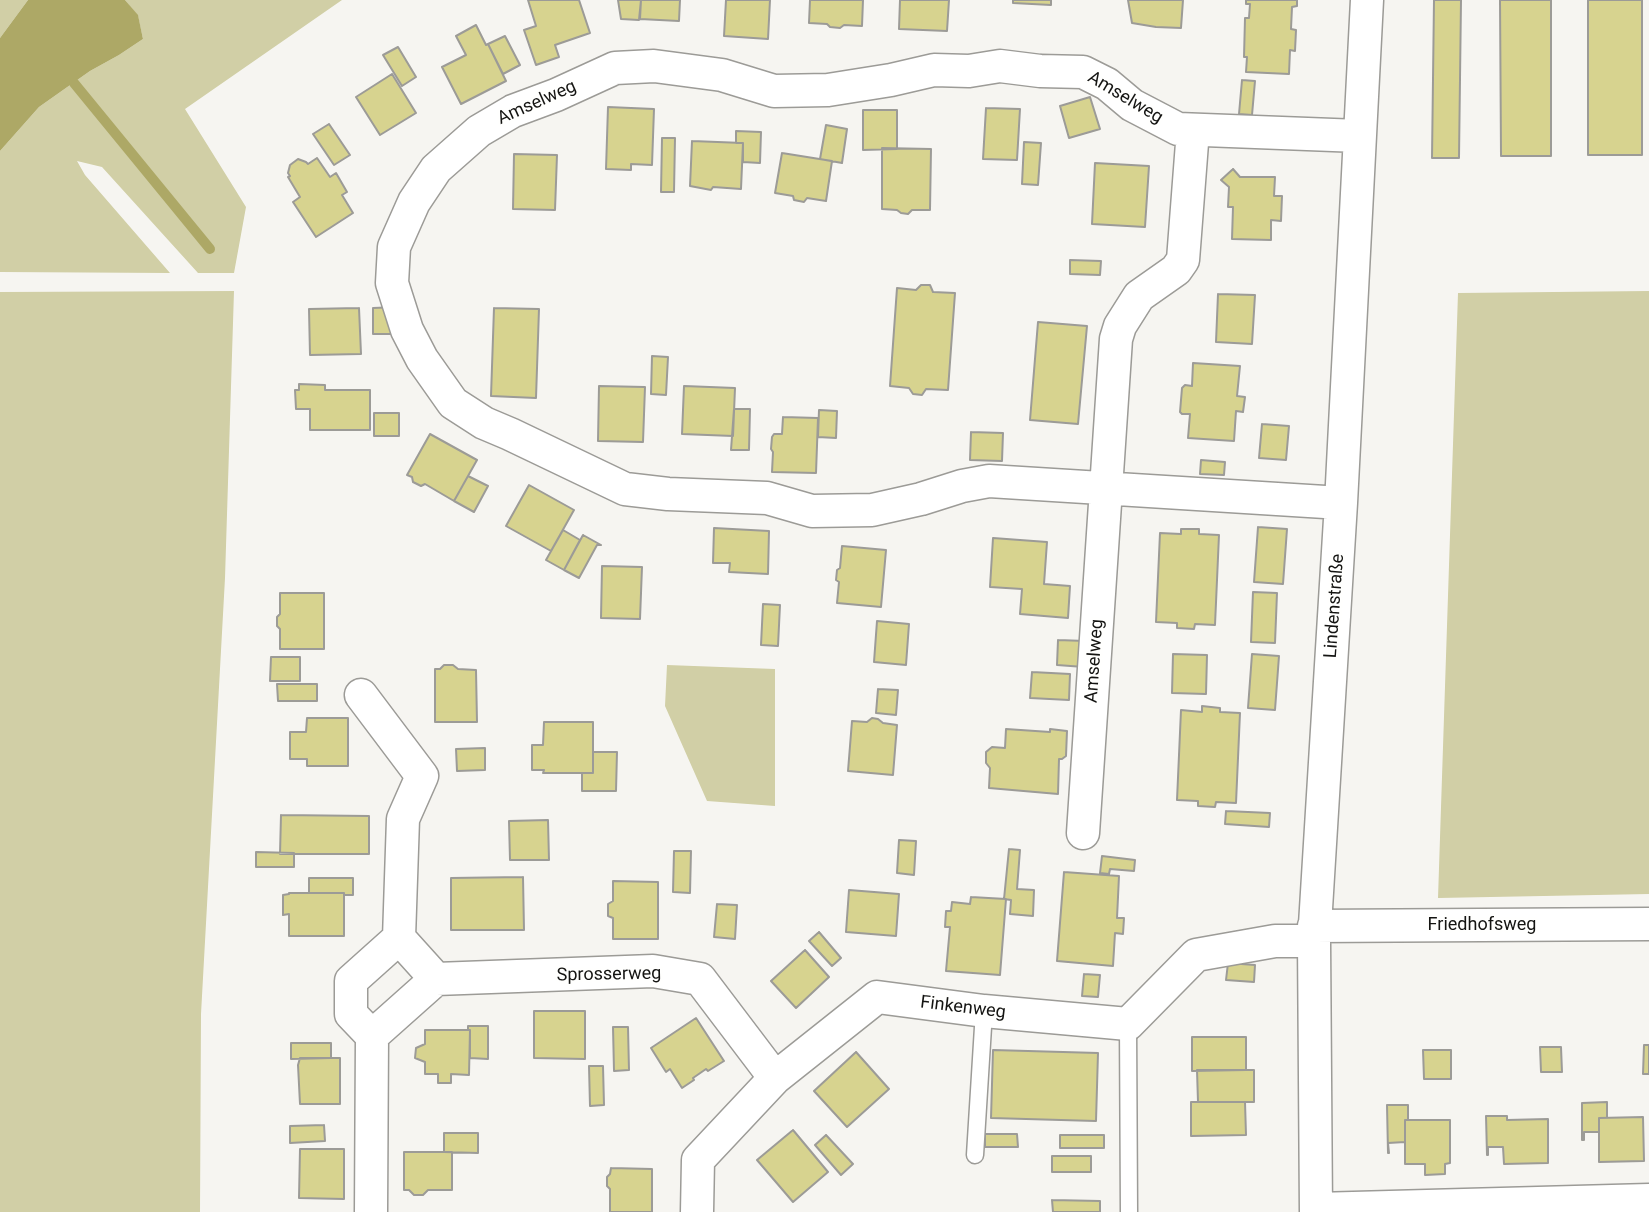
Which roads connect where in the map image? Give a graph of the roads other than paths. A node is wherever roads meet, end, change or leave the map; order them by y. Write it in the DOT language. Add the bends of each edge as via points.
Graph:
graph roads {
  1 [pos="1367,0"];
  2 [pos="1194,130"];
  3 [pos="1359,136"];
  4 [pos="1107,489"];
  5 [pos="1341,503"];
  6 [pos="361,695"];
  7 [pos="1083,833"];
  8 [pos="1649,924"];
  9 [pos="1314,934"];
  10 [pos="399,938"];
  11 [pos="436,979"];
  12 [pos="984,1011"];
  13 [pos="1128,1024"];
  14 [pos="372,1036"];
  15 [pos="775,1078"];
  16 [pos="975,1155"];
  17 [pos="1649,1200"];
  18 [pos="1316,1210"];
  19 [pos="371,1212"];
  20 [pos="697,1212"];
  21 [pos="1129,1212"];
  1 -- 3 [label="street, Lindenstraße"];
  2 -- 3 [label="street, Amselweg"];
  2 -- 4 [label="street, Amselweg" via="1183,260 1139,296 1116,340"];
  2 -- 4 [label="street, Amselweg" via="1178,129 1132,105 1083,72 1000,66 969,71 934,69 828,90 774,91 722,75 654,65 615,68 513,111 479,131 436,169 414,202 394,247 393,283 407,330 453,403 484,423 625,489 767,498 812,511 872,510 989,481"];
  3 -- 5 [label="street, Lindenstraße"];
  4 -- 5 [label="street, Amselweg"];
  4 -- 7 [label="street, Amselweg"];
  5 -- 9 [label="street, Lindenstraße"];
  6 -- 10 [label="street" via="422,776 403,818"];
  8 -- 9 [label="street, Friedhofsweg"];
  9 -- 13 [label="street" via="1196,955"];
  9 -- 18 [label="street, Lindenstraße"];
  10 -- 11 [label="street"];
  10 -- 14 [label="street" via="351,981 351,1014"];
  11 -- 14 [label="street"];
  11 -- 15 [label="street, Sprosserweg" via="653,971 700,979"];
  12 -- 13 [label="street, Finkenweg"];
  12 -- 15 [label="street, Finkenweg" via="877,997"];
  12 -- 16 [label="lane"];
  13 -- 21 [label="lane"];
  14 -- 19 [label="street"];
  15 -- 20 [label="street, Finkenweg" via="698,1160"];
  17 -- 18 [label="street"];
}
